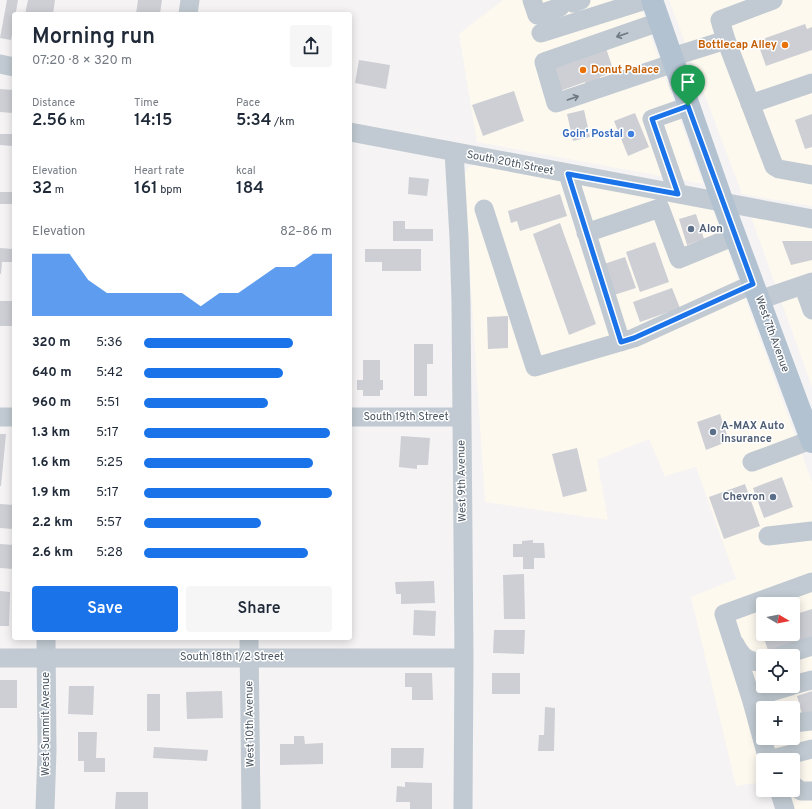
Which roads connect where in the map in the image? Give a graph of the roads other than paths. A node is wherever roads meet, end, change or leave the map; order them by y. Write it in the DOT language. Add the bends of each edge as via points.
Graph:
graph roads {
  1 [pos="190,0"];
  2 [pos="532,0"];
  3 [pos="646,0"];
  4 [pos="652,0"];
  5 [pos="773,0"];
  6 [pos="571,3"];
  7 [pos="619,3"];
  8 [pos="188,12"];
  9 [pos="659,22"];
  10 [pos="541,33"];
  11 [pos="726,40"];
  12 [pos="673,60"];
  13 [pos="0,64"];
  14 [pos="12,67"];
  15 [pos="812,83"];
  16 [pos="750,104"];
  17 [pos="688,106"];
  18 [pos="352,132"];
  19 [pos="454,152"];
  20 [pos="568,174"];
  21 [pos="812,175"];
  22 [pos="667,198"];
  23 [pos="723,203"];
  24 [pos="484,209"];
  25 [pos="812,218"];
  26 [pos="586,233"];
  27 [pos="735,236"];
  28 [pos="808,284"];
  29 [pos="756,292"];
  30 [pos="812,310"];
  31 [pos="621,342"];
  32 [pos="0,417"];
  33 [pos="12,417"];
  34 [pos="352,417"];
  35 [pos="461,417"];
  36 [pos="812,441"];
  37 [pos="752,462"];
  38 [pos="812,531"];
  39 [pos="768,536"];
  40 [pos="812,582"];
  41 [pos="732,638"];
  42 [pos="46,640"];
  43 [pos="249,640"];
  44 [pos="812,646"];
  45 [pos="800,650"];
  46 [pos="249,657"];
  47 [pos="0,658"];
  48 [pos="46,658"];
  49 [pos="464,658"];
  50 [pos="756,661"];
  51 [pos="812,680"];
  52 [pos="800,684"];
  53 [pos="777,693"];
  54 [pos="762,700"];
  55 [pos="812,721"];
  56 [pos="800,722"];
  57 [pos="812,749"];
  58 [pos="775,753"];
  59 [pos="798,753"];
  60 [pos="800,790"];
  61 [pos="812,791"];
  62 [pos="781,797"];
  63 [pos="45,809"];
  64 [pos="251,809"];
  65 [pos="463,809"];
  66 [pos="785,809"];
  1 -- 8 [label="street"];
  2 -- 6 [label="street" via="537,15"];
  3 -- 7 [label="street"];
  4 -- 9 [label="main road, West 7th Avenue"];
  5 -- 11 [label="street" via="720,20"];
  7 -- 10 [label="street"];
  9 -- 12 [label="main road, West 7th Avenue"];
  9 -- 12 [label="street, one-way" via="544,62 556,103"];
  11 -- 12 [label="street"];
  11 -- 16 [label="street"];
  12 -- 17 [label="main road, West 7th Avenue"];
  13 -- 14 [label="street"];
  15 -- 16 [label="street"];
  16 -- 21 [label="street" via="774,166"];
  17 -- 22 [label="street" via="652,119"];
  17 -- 23 [label="main road, West 7th Avenue"];
  18 -- 19 [label="street, South 20th Street"];
  19 -- 20 [label="street, South 20th Street"];
  19 -- 35 [label="street, West 9th Avenue" via="460,237"];
  20 -- 22 [label="street, South 20th Street"];
  20 -- 26 [label="street"];
  22 -- 23 [label="street, South 20th Street"];
  22 -- 26 [label="street"];
  22 -- 27 [label="street" via="679,259"];
  23 -- 25 [label="street, South 20th Street"];
  23 -- 27 [label="main road, West 7th Avenue"];
  24 -- 31 [label="street" via="535,367"];
  26 -- 31 [label="street"];
  27 -- 29 [label="main road, West 7th Avenue"];
  28 -- 29 [label="street"];
  28 -- 30 [label="street"];
  29 -- 31 [label="street"];
  29 -- 36 [label="main road, West 7th Avenue"];
  32 -- 33 [label="street"];
  34 -- 35 [label="street, South 19th Street"];
  35 -- 49 [label="street, West 9th Avenue"];
  36 -- 37 [label="street"];
  38 -- 39 [label="street"];
  40 -- 41 [label="street" via="724,614"];
  41 -- 50 [label="street" via="745,658"];
  41 -- 54 [label="street"];
  42 -- 48 [label="street, West Summit Avenue"];
  43 -- 46 [label="street, West 10th Avenue"];
  44 -- 45 [label="street"];
  46 -- 48 [label="street, South 18th 1/2 Street"];
  46 -- 49 [label="street, South 18th 1/2 Street"];
  46 -- 64 [label="street, West 10th Avenue"];
  47 -- 48 [label="street, South 18th 1/2 Street"];
  48 -- 63 [label="street, West Summit Avenue"];
  49 -- 65 [label="street, West 9th Avenue"];
  51 -- 52 [label="street"];
  53 -- 54 [label="street"];
  54 -- 58 [label="street"];
  55 -- 56 [label="street"];
  57 -- 59 [label="street"];
  60 -- 61 [label="street"];
  62 -- 66 [label="street"];
}
